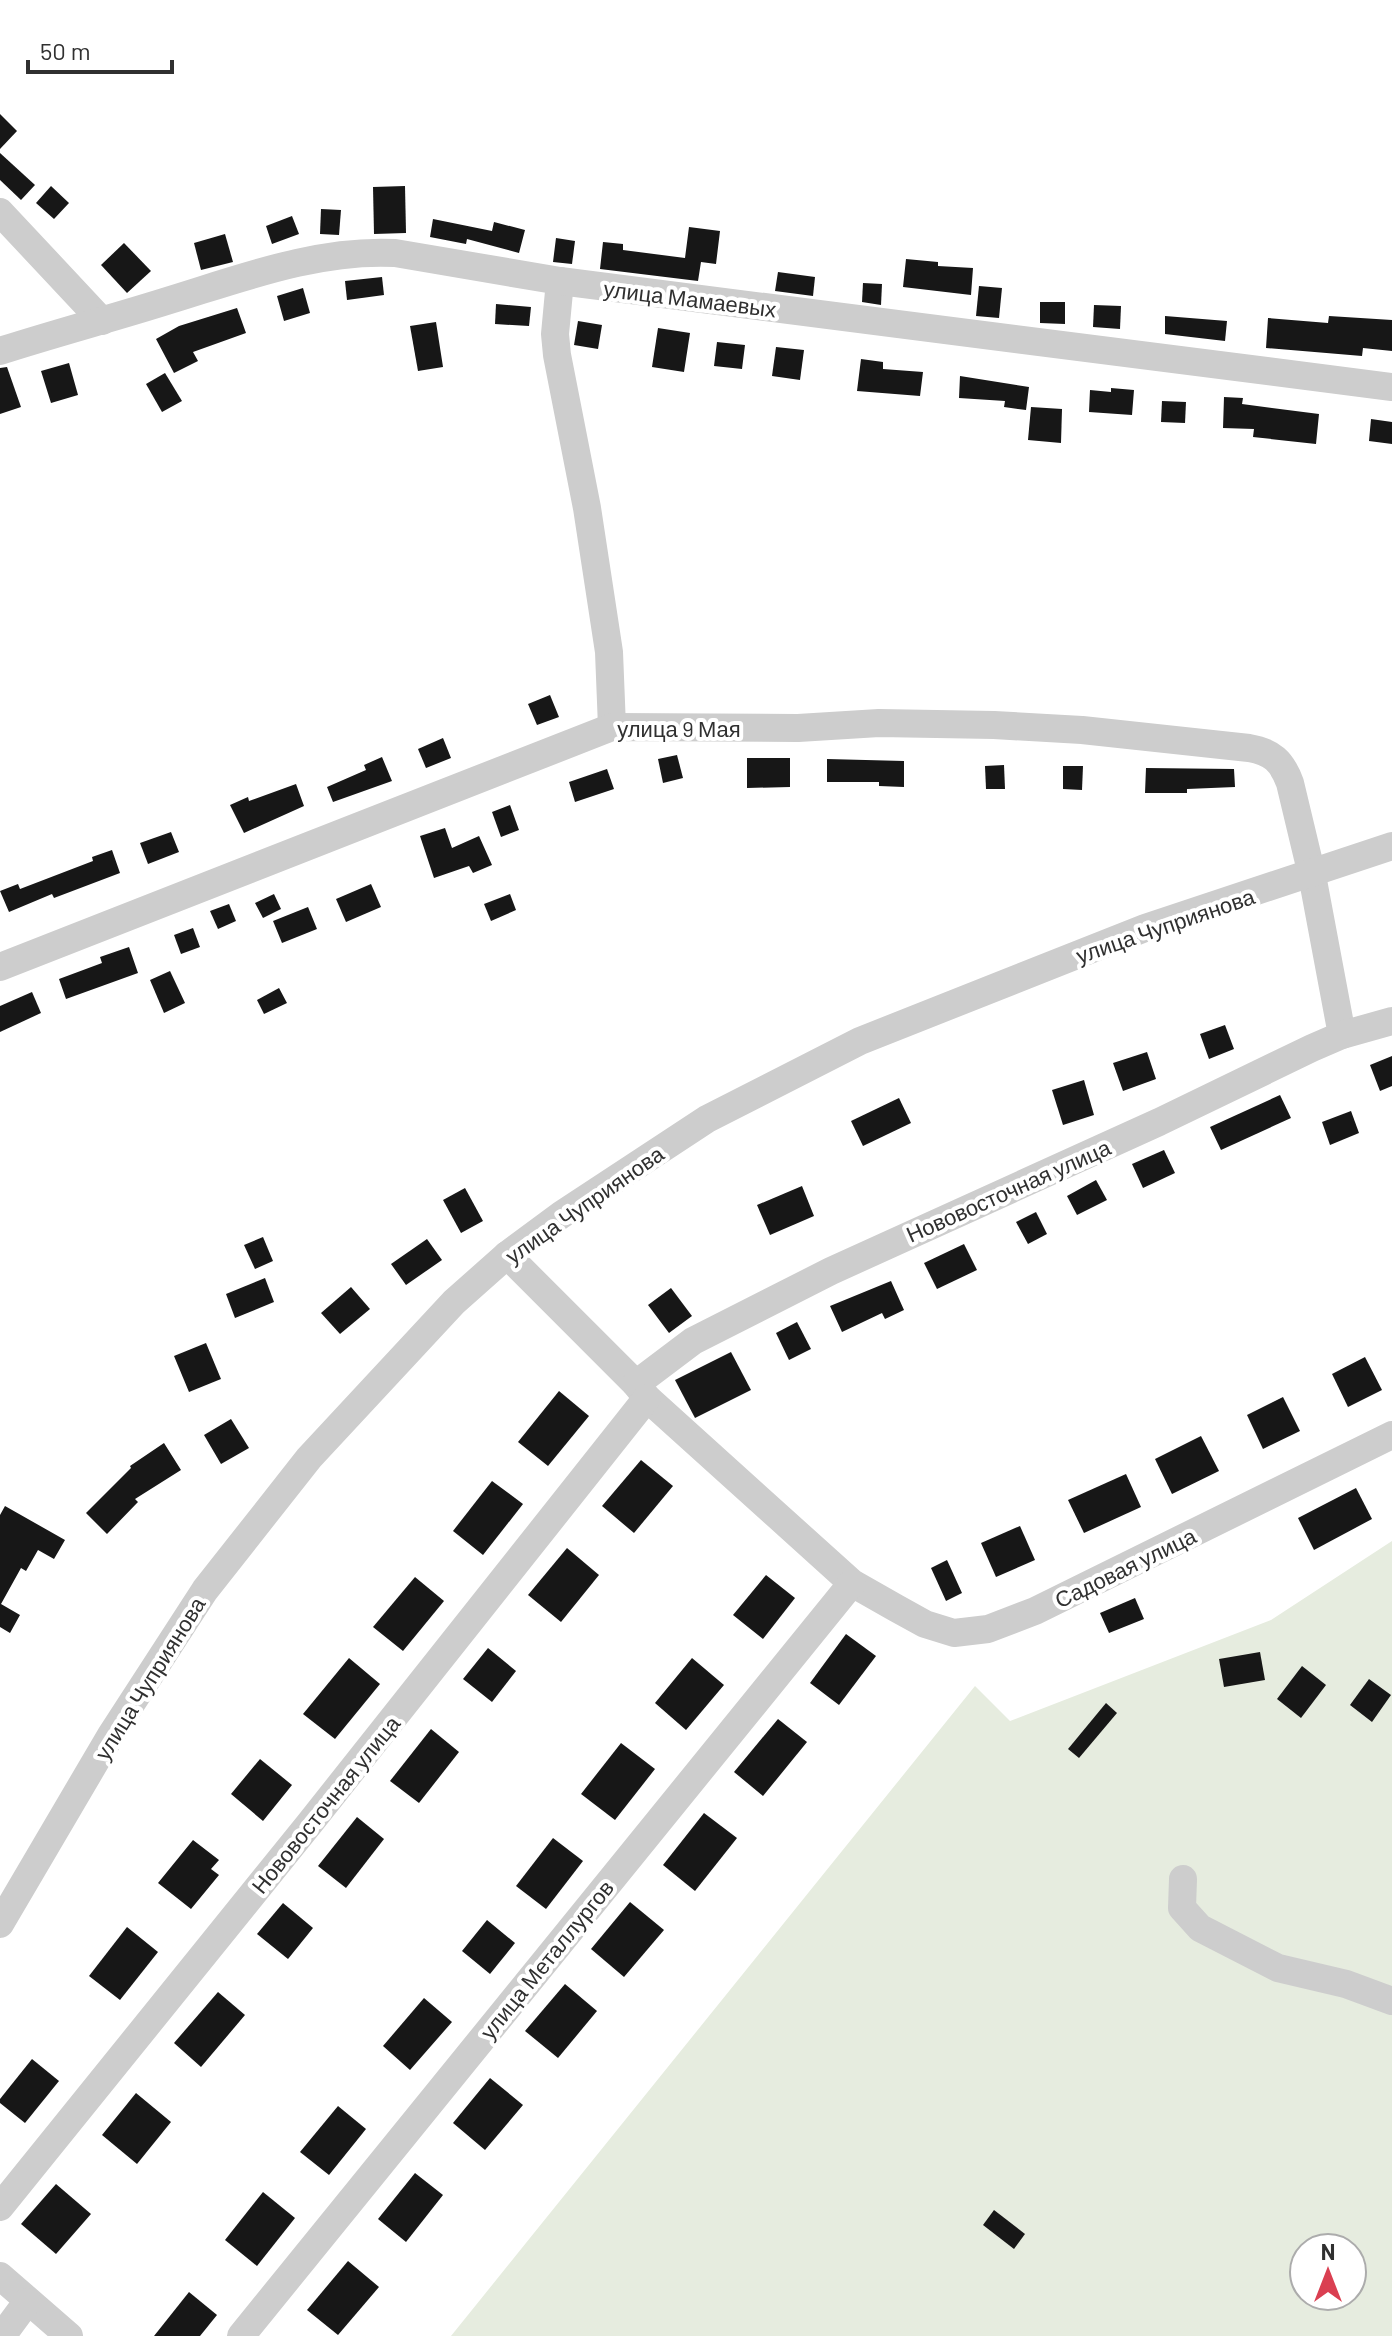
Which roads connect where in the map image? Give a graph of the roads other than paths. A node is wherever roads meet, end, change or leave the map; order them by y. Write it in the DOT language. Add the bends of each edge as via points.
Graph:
graph roads {
  1 [pos="0,212"];
  2 [pos="560,281"];
  3 [pos="102,321"];
  4 [pos="0,351"];
  5 [pos="1392,387"];
  6 [pos="612,727"];
  7 [pos="1392,846"];
  8 [pos="1312,875"];
  9 [pos="0,967"];
  10 [pos="1392,1021"];
  11 [pos="1342,1035"];
  12 [pos="507,1255"];
  13 [pos="642,1391"];
  14 [pos="1392,1435"];
  15 [pos="852,1583"];
  16 [pos="1183,1879"];
  17 [pos="0,1924"];
  18 [pos="1392,2001"];
  19 [pos="0,2207"];
  20 [pos="0,2276"];
  21 [pos="27,2302"];
  22 [pos="2,2336"];
  23 [pos="69,2336"];
  24 [pos="241,2336"];
  1 -- 3 [label="street"];
  2 -- 3 [label="street, улица Мамаевых" via="395,253 352,253 260,273"];
  2 -- 5 [label="street, улица Мамаевых"];
  2 -- 6 [label="street" via="557,355 609,652"];
  3 -- 4 [label="street, улица Мамаевых"];
  6 -- 8 [label="street, улица 9 Мая" via="994,725 1266,751 1285,770"];
  6 -- 9 [label="street, улица 9 Мая"];
  7 -- 8 [label="street, улица Чуприянова"];
  8 -- 11 [label="street, улица 9 Мая"];
  8 -- 12 [label="street, улица Чуприянова" via="1145,928 860,1041 707,1119"];
  10 -- 11 [label="street, Нововосточная улица"];
  11 -- 13 [label="street, Нововосточная улица" via="737,1317 693,1341"];
  12 -- 13 [label="street, Садовая улица"];
  12 -- 17 [label="street, улица Чуприянова" via="454,1302 309,1458 214,1578 111,1735"];
  13 -- 15 [label="street, Садовая улица"];
  13 -- 19 [label="street, Нововосточная улица" via="310,1823"];
  14 -- 15 [label="street, Садовая улица" via="1035,1611 988,1629 954,1633 925,1624"];
  15 -- 24 [label="street, улица Металлургов"];
  16 -- 18 [label="street" via="1182,1908 1200,1928 1278,1968"];
  20 -- 21 [label="street"];
  21 -- 22 [label="street"];
  21 -- 23 [label="street"];
}
